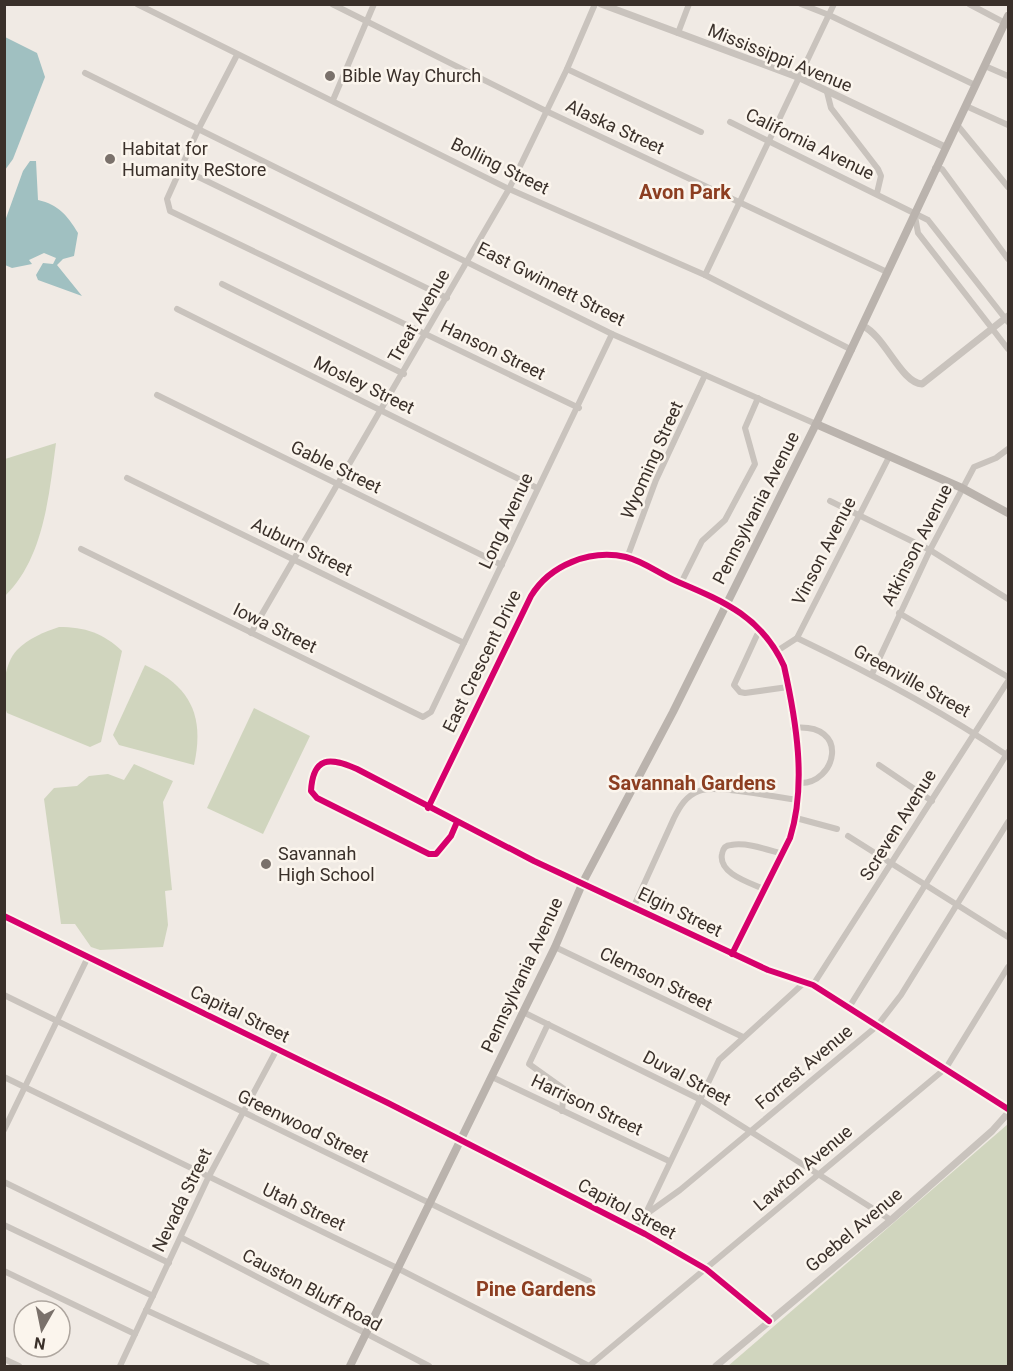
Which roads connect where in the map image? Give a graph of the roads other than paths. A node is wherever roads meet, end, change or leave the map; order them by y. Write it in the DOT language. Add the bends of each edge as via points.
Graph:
graph roads {
  1 [pos="137,4"];
  2 [pos="332,4"];
  3 [pos="374,4"];
  4 [pos="595,4"];
  5 [pos="601,4"];
  6 [pos="689,4"];
  7 [pos="801,4"];
  8 [pos="834,4"];
  9 [pos="969,4"];
  10 [pos="829,15"];
  11 [pos="1007,19"];
  12 [pos="367,21"];
  13 [pos="678,33"];
  14 [pos="237,55"];
  15 [pos="985,66"];
  16 [pos="567,69"];
  17 [pos="85,73"];
  18 [pos="1008,76"];
  19 [pos="800,78"];
  20 [pos="975,85"];
  21 [pos="827,92"];
  22 [pos="333,100"];
  23 [pos="966,106"];
  24 [pos="546,111"];
  25 [pos="730,122"];
  26 [pos="1008,125"];
  27 [pos="958,126"];
  28 [pos="198,130"];
  29 [pos="701,132"];
  30 [pos="770,142"];
  31 [pos="945,147"];
  32 [pos="180,168"];
  33 [pos="935,168"];
  34 [pos="997,172"];
  35 [pos="1008,178"];
  36 [pos="1008,188"];
  37 [pos="509,189"];
  38 [pos="877,193"];
  39 [pos="739,203"];
  40 [pos="915,212"];
  41 [pos="1008,259"];
  42 [pos="468,261"];
  43 [pos="888,272"];
  44 [pos="705,275"];
  45 [pos="222,284"];
  46 [pos="447,298"];
  47 [pos="177,309"];
  48 [pos="1008,319"];
  49 [pos="863,326"];
  50 [pos="993,329"];
  51 [pos="612,334"];
  52 [pos="426,335"];
  53 [pos="852,350"];
  54 [pos="1008,350"];
  55 [pos="404,374"];
  56 [pos="705,375"];
  57 [pos="157,395"];
  58 [pos="758,398"];
  59 [pos="579,408"];
  60 [pos="383,410"];
  61 [pos="816,424"];
  62 [pos="1008,449"];
  63 [pos="889,457"];
  64 [pos="128,478"];
  65 [pos="338,484"];
  66 [pos="537,488"];
  67 [pos="962,488"];
  68 [pos="830,501"];
  69 [pos="1008,513"];
  70 [pos="860,515"];
  71 [pos="81,549"];
  72 [pos="930,550"];
  73 [pos="627,558"];
  74 [pos="294,560"];
  75 [pos="502,565"];
  76 [pos="681,583"];
  77 [pos="1008,599"];
  78 [pos="726,603"];
  79 [pos="899,613"];
  80 [pos="761,631"];
  81 [pos="251,633"];
  82 [pos="797,638"];
  83 [pos="464,643"];
  84 [pos="777,651"];
  85 [pos="872,674"];
  86 [pos="1008,679"];
  87 [pos="788,687"];
  88 [pos="423,717"];
  89 [pos="793,728"];
  90 [pos="974,732"];
  91 [pos="1008,754"];
  92 [pos="879,765"];
  93 [pos="799,783"];
  94 [pos="799,801"];
  95 [pos="932,801"];
  96 [pos="428,808"];
  97 [pos="796,818"];
  98 [pos="458,822"];
  99 [pos="1008,822"];
  100 [pos="837,829"];
  101 [pos="848,836"];
  102 [pos="783,854"];
  103 [pos="893,862"];
  104 [pos="583,882"];
  105 [pos="926,883"];
  106 [pos="766,890"];
  107 [pos="957,902"];
  108 [pos="634,906"];
  109 [pos="4,916"];
  110 [pos="1008,937"];
  111 [pos="555,947"];
  112 [pos="732,954"];
  113 [pos="88,957"];
  114 [pos="1008,967"];
  115 [pos="809,983"];
  116 [pos="4,995"];
  117 [pos="848,1009"];
  118 [pos="523,1012"];
  119 [pos="56,1020"];
  120 [pos="548,1024"];
  121 [pos="877,1026"];
  122 [pos="743,1037"];
  123 [pos="277,1049"];
  124 [pos="946,1068"];
  125 [pos="4,1077"];
  126 [pos="492,1077"];
  127 [pos="24,1086"];
  128 [pos="699,1100"];
  129 [pos="1008,1108"];
  130 [pos="562,1111"];
  131 [pos="243,1113"];
  132 [pos="1008,1113"];
  133 [pos="4,1130"];
  134 [pos="751,1131"];
  135 [pos="461,1140"];
  136 [pos="669,1161"];
  137 [pos="819,1174"];
  138 [pos="208,1178"];
  139 [pos="4,1182"];
  140 [pos="430,1205"];
  141 [pos="645,1215"];
  142 [pos="891,1220"];
  143 [pos="4,1225"];
  144 [pos="634,1229"];
  145 [pos="182,1238"];
  146 [pos="169,1263"];
  147 [pos="397,1268"];
  148 [pos="706,1269"];
  149 [pos="4,1271"];
  150 [pos="589,1281"];
  151 [pos="153,1296"];
  152 [pos="146,1310"];
  153 [pos="769,1321"];
  154 [pos="135,1334"];
  155 [pos="364,1335"];
  156 [pos="4,1359"];
  157 [pos="20,1366"];
  158 [pos="120,1366"];
  159 [pos="267,1366"];
  160 [pos="350,1366"];
  161 [pos="429,1366"];
  162 [pos="589,1366"];
  163 [pos="716,1366"];
  1 -- 14 [label="street, Bolling Street"];
  2 -- 12 [label="street, Alaska Street"];
  3 -- 12 [label="street"];
  4 -- 16 [label="street, Treat Avenue"];
  5 -- 13 [label="street, Mississippi Avenue"];
  6 -- 13 [label="street"];
  7 -- 10 [label="street"];
  8 -- 10 [label="street"];
  9 -- 11 [label="street"];
  10 -- 19 [label="street"];
  10 -- 20 [label="street"];
  11 -- 15 [label="main road, Pennsylvania Avenue"];
  12 -- 22 [label="street"];
  12 -- 24 [label="street, Alaska Street"];
  13 -- 19 [label="street, Mississippi Avenue"];
  14 -- 22 [label="street, Bolling Street"];
  14 -- 28 [label="street"];
  15 -- 18 [label="street"];
  15 -- 20 [label="main road, Pennsylvania Avenue"];
  16 -- 24 [label="street, Treat Avenue"];
  16 -- 29 [label="street"];
  17 -- 28 [label="street, East Gwinnett Street"];
  19 -- 21 [label="street, Mississippi Avenue"];
  19 -- 30 [label="street"];
  20 -- 23 [label="main road, Pennsylvania Avenue"];
  21 -- 31 [label="street, Mississippi Avenue"];
  21 -- 38 [label="street" via="831,108 878,169 881,176"];
  22 -- 37 [label="street, Bolling Street"];
  23 -- 26 [label="street"];
  23 -- 27 [label="main road, Pennsylvania Avenue"];
  24 -- 37 [label="street, Treat Avenue"];
  24 -- 39 [label="street, Alaska Street"];
  25 -- 30 [label="street, California Avenue"];
  27 -- 31 [label="main road, Pennsylvania Avenue"];
  27 -- 34 [label="street"];
  28 -- 32 [label="street"];
  28 -- 42 [label="street, East Gwinnett Street"];
  30 -- 38 [label="street, California Avenue"];
  30 -- 39 [label="street"];
  31 -- 33 [label="main road, Pennsylvania Avenue"];
  32 -- 46 [label="street"];
  32 -- 52 [label="street, Hanson Street" via="167,199 170,211"];
  33 -- 40 [label="main road, Pennsylvania Avenue"];
  33 -- 41 [label="street" via="942,169"];
  34 -- 35 [label="street"];
  34 -- 36 [label="street"];
  37 -- 42 [label="street, Treat Avenue"];
  37 -- 44 [label="street, Bolling Street"];
  38 -- 40 [label="street, California Avenue"];
  39 -- 43 [label="street, Alaska Street"];
  39 -- 44 [label="street"];
  40 -- 43 [label="main road, Pennsylvania Avenue"];
  40 -- 48 [label="street, California Avenue" via="928,220"];
  40 -- 50 [label="street" via="918,233"];
  42 -- 46 [label="street, Treat Avenue"];
  42 -- 51 [label="street, East Gwinnett Street"];
  43 -- 49 [label="main road, Pennsylvania Avenue"];
  44 -- 53 [label="street, Bolling Street"];
  45 -- 55 [label="street"];
  46 -- 52 [label="street, Treat Avenue"];
  47 -- 60 [label="street, Mosley Street"];
  48 -- 50 [label="street"];
  49 -- 50 [label="street" via="874,333 918,384 926,382"];
  49 -- 53 [label="main road, Pennsylvania Avenue"];
  50 -- 54 [label="street"];
  51 -- 56 [label="street, East Gwinnett Street"];
  51 -- 59 [label="street, Long Avenue"];
  52 -- 55 [label="street, Treat Avenue"];
  52 -- 59 [label="street, Hanson Street"];
  53 -- 61 [label="main road, Pennsylvania Avenue"];
  55 -- 60 [label="street, Treat Avenue"];
  56 -- 58 [label="street, East Gwinnett Street"];
  56 -- 73 [label="street, Wyoming Street" via="656,480"];
  57 -- 65 [label="street, Gable Street"];
  58 -- 61 [label="street, East Gwinnett Street"];
  58 -- 76 [label="street" via="745,428 755,464 719,528 702,541"];
  59 -- 66 [label="street, Long Avenue"];
  60 -- 65 [label="street, Treat Avenue"];
  60 -- 66 [label="street, Mosley Street"];
  61 -- 63 [label="main road, East Gwinnett Street"];
  61 -- 78 [label="main road, Pennsylvania Avenue"];
  62 -- 67 [label="street, Atkinson Avenue" via="974,467"];
  63 -- 67 [label="main road, East Gwinnett Street"];
  63 -- 70 [label="street, Vinson Avenue"];
  64 -- 74 [label="street, Auburn Street"];
  65 -- 74 [label="street, Treat Avenue"];
  65 -- 75 [label="street, Gable Street"];
  66 -- 75 [label="street, Long Avenue"];
  67 -- 69 [label="main road, East Gwinnett Street"];
  67 -- 72 [label="street, Atkinson Avenue"];
  68 -- 70 [label="street"];
  70 -- 72 [label="street"];
  70 -- 82 [label="street, Vinson Avenue"];
  71 -- 81 [label="street, Iowa Street"];
  72 -- 77 [label="street"];
  72 -- 79 [label="street, Atkinson Avenue"];
  73 -- 76 [label="street, East Crescent Drive"];
  73 -- 96 [label="street, East Crescent Drive" via="605,555 575,561 539,583"];
  74 -- 81 [label="street, Treat Avenue"];
  74 -- 83 [label="street, Auburn Street"];
  75 -- 83 [label="street, Long Avenue"];
  76 -- 78 [label="street, East Crescent Drive"];
  78 -- 80 [label="street, East Crescent Drive"];
  78 -- 104 [label="main road, Pennsylvania Avenue"];
  79 -- 85 [label="street, Atkinson Avenue"];
  79 -- 86 [label="street"];
  80 -- 84 [label="street, East Crescent Drive"];
  80 -- 87 [label="street" via="734,685 745,693"];
  81 -- 88 [label="street, Iowa Street"];
  82 -- 84 [label="street, Vinson Avenue"];
  82 -- 85 [label="street, Greenville Street"];
  83 -- 88 [label="street, Long Avenue" via="431,712"];
  84 -- 87 [label="street"];
  85 -- 90 [label="street, Greenville Street"];
  86 -- 90 [label="street, Screven Avenue"];
  87 -- 89 [label="street"];
  89 -- 93 [label="street"];
  89 -- 93 [label="street" via="826,733 833,743 820,778 809,784"];
  90 -- 91 [label="street, Greenville Street"];
  90 -- 95 [label="street, Screven Avenue"];
  91 -- 105 [label="street"];
  92 -- 95 [label="street"];
  93 -- 94 [label="street"];
  94 -- 97 [label="street"];
  94 -- 108 [label="street" via="707,789 691,795 681,804"];
  95 -- 103 [label="street, Screven Avenue"];
  96 -- 98 [label="street, Elgin Street"];
  96 -- 98 [label="street, Elgin Street" via="337,760 327,760 318,766 312,779 311,791 317,798 429,854 442,848"];
  97 -- 100 [label="street"];
  97 -- 102 [label="street"];
  98 -- 104 [label="street, Elgin Street"];
  99 -- 107 [label="street, Forrest Avenue"];
  101 -- 103 [label="street"];
  102 -- 106 [label="street"];
  102 -- 106 [label="street" via="733,844 723,849 721,860 727,871"];
  103 -- 105 [label="street"];
  103 -- 115 [label="street, Screven Avenue"];
  104 -- 108 [label="street, Elgin Street"];
  104 -- 111 [label="main road, Pennsylvania Avenue"];
  105 -- 107 [label="street"];
  105 -- 117 [label="street"];
  106 -- 112 [label="street"];
  107 -- 110 [label="street"];
  107 -- 121 [label="street, Forrest Avenue" via="901,995"];
  108 -- 112 [label="street, Elgin Street"];
  109 -- 113 [label="street, Capital Street"];
  111 -- 118 [label="main road, Pennsylvania Avenue"];
  111 -- 122 [label="street, Clemson Street"];
  112 -- 115 [label="street, Elgin Street"];
  113 -- 119 [label="street"];
  113 -- 123 [label="street, Capital Street"];
  114 -- 124 [label="street, Lawton Avenue"];
  115 -- 117 [label="street, Elgin Street"];
  115 -- 122 [label="street, Screven Avenue"];
  116 -- 119 [label="street, Greenwood Street"];
  117 -- 121 [label="street, Elgin Street"];
  118 -- 120 [label="street, Duval Street"];
  118 -- 126 [label="main road, Pennsylvania Avenue"];
  119 -- 127 [label="street"];
  119 -- 131 [label="street, Greenwood Street"];
  120 -- 128 [label="street, Duval Street"];
  120 -- 130 [label="street" via="529,1064 564,1089"];
  121 -- 124 [label="street, Elgin Street"];
  121 -- 134 [label="street, Forrest Avenue"];
  122 -- 128 [label="street, Screven Avenue" via="720,1060"];
  123 -- 131 [label="street, Nevada Street"];
  123 -- 135 [label="street, Capital Street"];
  124 -- 129 [label="street, Elgin Street"];
  124 -- 137 [label="street, Lawton Avenue"];
  125 -- 127 [label="street, Utah Street"];
  126 -- 130 [label="street, Harrison Street"];
  126 -- 135 [label="main road, Pennsylvania Avenue"];
  127 -- 133 [label="street"];
  127 -- 138 [label="street, Utah Street"];
  128 -- 134 [label="street, Duval Street"];
  128 -- 136 [label="street, Screven Avenue"];
  130 -- 136 [label="street, Harrison Street"];
  131 -- 138 [label="street, Nevada Street"];
  131 -- 140 [label="street, Greenwood Street"];
  132 -- 142 [label="street, Goebel Avenue"];
  134 -- 137 [label="street, Duval Street"];
  134 -- 141 [label="street, Forrest Avenue"];
  135 -- 140 [label="main road, Pennsylvania Avenue"];
  135 -- 144 [label="street, Capitol Street"];
  136 -- 141 [label="street, Screven Avenue"];
  137 -- 142 [label="street, Duval Street"];
  137 -- 148 [label="street, Lawton Avenue"];
  138 -- 145 [label="street, Nevada Street"];
  138 -- 147 [label="street, Utah Street"];
  139 -- 146 [label="street"];
  140 -- 147 [label="main road, Pennsylvania Avenue"];
  140 -- 150 [label="street, Greenwood Street"];
  141 -- 144 [label="street, Screven Avenue"];
  142 -- 153 [label="street, Goebel Avenue"];
  143 -- 151 [label="street"];
  144 -- 148 [label="street, Capitol Street"];
  145 -- 146 [label="street, Nevada Street"];
  145 -- 155 [label="street, Causton Bluff Road"];
  146 -- 151 [label="street, Nevada Street"];
  147 -- 155 [label="main road, Pennsylvania Avenue"];
  147 -- 162 [label="street, Utah Street"];
  148 -- 153 [label="street, Capitol Street"];
  148 -- 162 [label="street, Lawton Avenue"];
  149 -- 154 [label="street"];
  151 -- 152 [label="street, Nevada Street"];
  152 -- 154 [label="street, Nevada Street"];
  152 -- 159 [label="street"];
  153 -- 163 [label="street, Goebel Avenue"];
  154 -- 158 [label="street, Nevada Street"];
  155 -- 160 [label="main road, Pennsylvania Avenue"];
  155 -- 161 [label="street, Causton Bluff Road"];
  156 -- 157 [label="street"];
}
